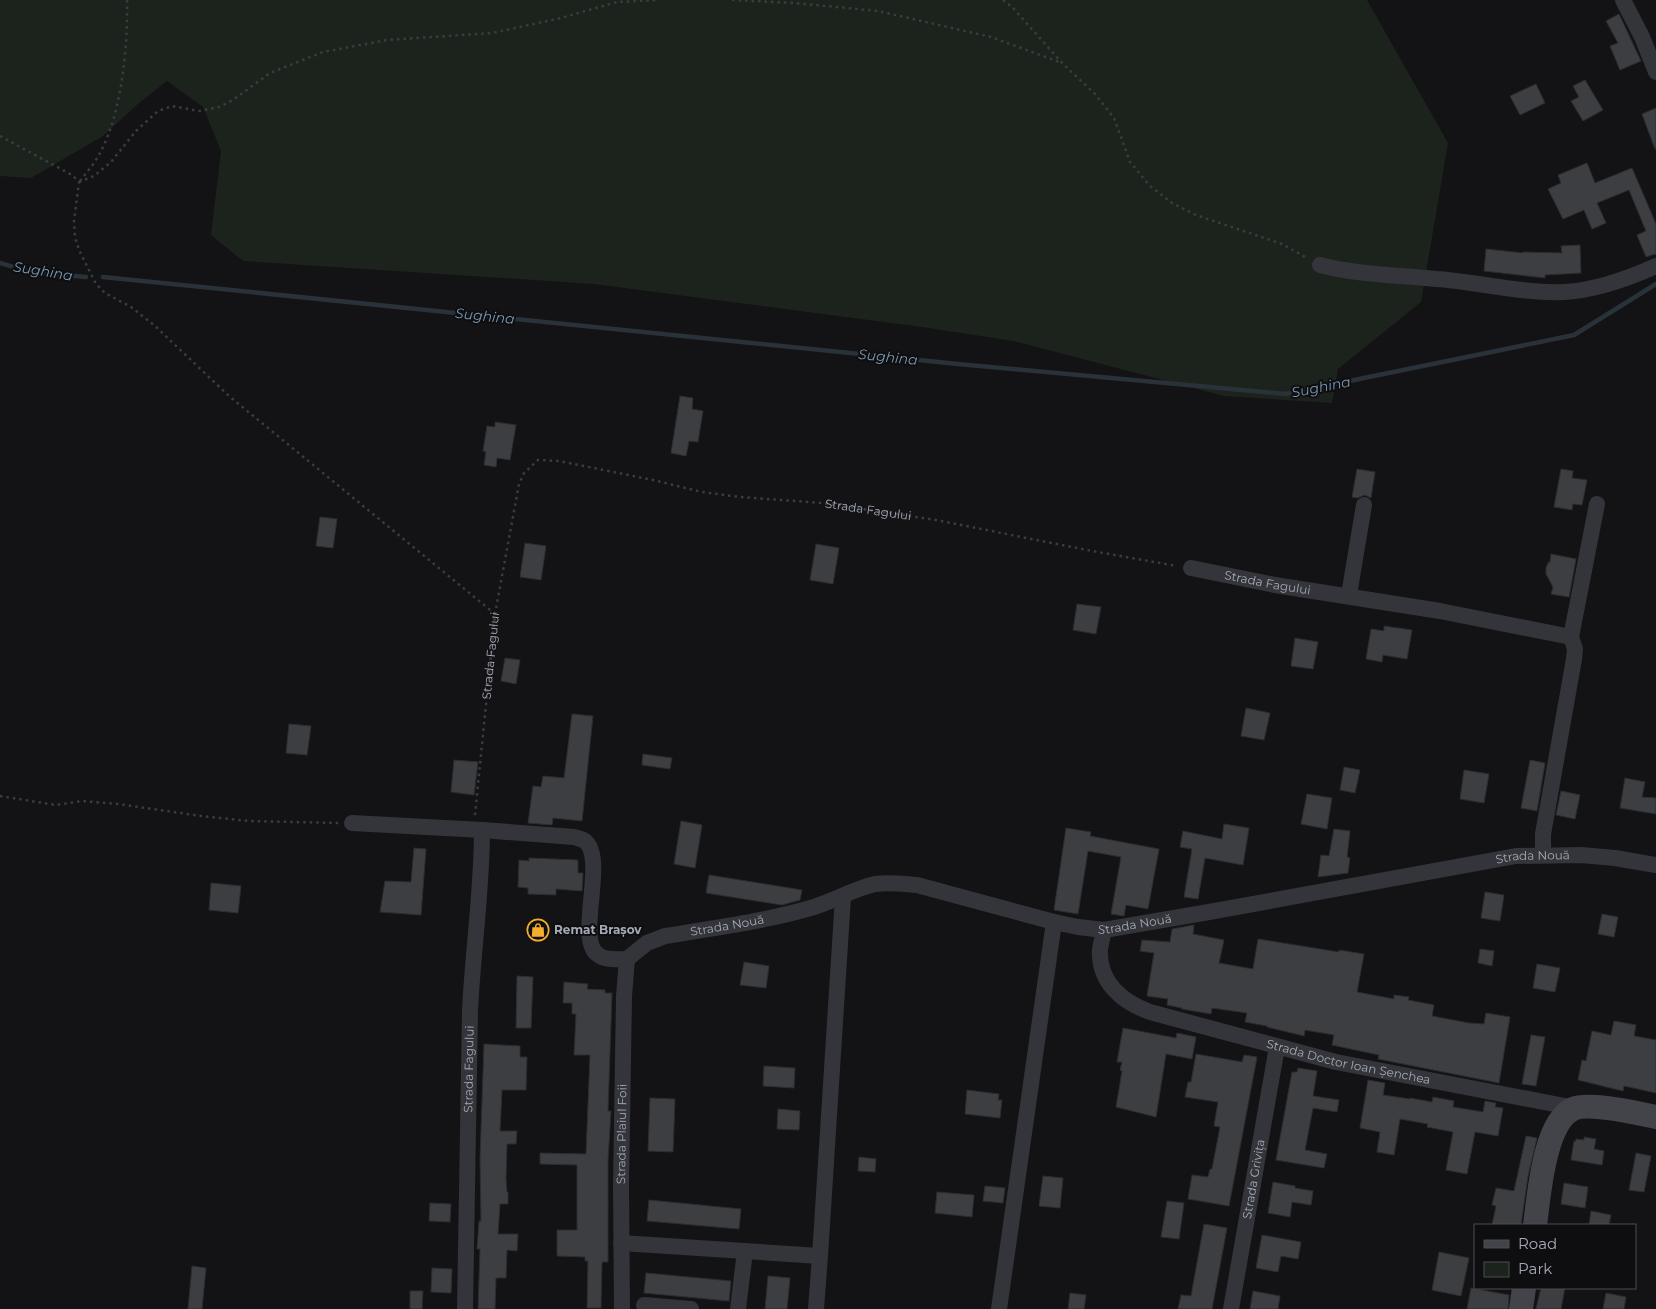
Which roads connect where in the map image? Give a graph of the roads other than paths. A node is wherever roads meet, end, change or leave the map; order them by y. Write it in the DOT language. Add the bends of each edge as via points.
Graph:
graph roads {
  1 [pos="1623,0"];
  2 [pos="1649,35"];
  3 [pos="1656,72"];
  4 [pos="1320,265"];
  5 [pos="1656,266"];
  6 [pos="1597,504"];
  7 [pos="1364,505"];
  8 [pos="1191,568"];
  9 [pos="1349,595"];
  10 [pos="1571,637"];
  11 [pos="352,823"];
  12 [pos="478,829"];
  13 [pos="1543,855"];
  14 [pos="1656,865"];
  15 [pos="843,896"];
  16 [pos="1054,922"];
  17 [pos="1104,930"];
  18 [pos="627,959"];
  19 [pos="1277,1047"];
  20 [pos="1574,1108"];
  21 [pos="1656,1117"];
  22 [pos="1534,1224"];
  23 [pos="621,1243"];
  24 [pos="745,1251"];
  25 [pos="820,1256"];
  26 [pos="1524,1289"];
  27 [pos="644,1305"];
  28 [pos="465,1309"];
  29 [pos="622,1309"];
  30 [pos="691,1309"];
  31 [pos="738,1309"];
  32 [pos="816,1309"];
  33 [pos="999,1309"];
  34 [pos="1231,1309"];
  35 [pos="1521,1309"];
  1 -- 2 [label="street"];
  2 -- 3 [label="street"];
  4 -- 5 [label="street" via="1368,274 1565,292 1617,281"];
  6 -- 10 [label="street"];
  7 -- 9 [label="street"];
  8 -- 9 [label="street, Strada Fagului" via="1275,585"];
  9 -- 10 [label="street, Strada Fagului"];
  10 -- 13 [label="street" via="1574,659 1543,834"];
  11 -- 12 [label="street"];
  12 -- 18 [label="street" via="574,837 585,841 593,860 591,947 604,958"];
  12 -- 28 [label="street, Strada Fagului" via="480,900 470,1010"];
  13 -- 14 [label="street, Strada Nouă" via="1615,858"];
  13 -- 17 [label="street, Strada Nouă" via="1490,860"];
  15 -- 16 [label="street, Strada Nouă" via="875,884 897,883"];
  15 -- 18 [label="street, Strada Nouă" via="806,910 665,936 647,943"];
  15 -- 25 [label="street"];
  16 -- 17 [label="street, Strada Nouă"];
  16 -- 33 [label="street"];
  17 -- 19 [label="street, Strada Doctor Ioan Șenchea" via="1100,950 1103,972 1121,998 1150,1012"];
  18 -- 23 [label="street, Strada Plaiul Foii"];
  19 -- 20 [label="street, Strada Doctor Ioan Șenchea" via="1336,1062"];
  19 -- 34 [label="street, Strada Grivița"];
  20 -- 21 [label="main road, Strada Doctor Ioan Șenchea" via="1619,1110"];
  20 -- 22 [label="main road" via="1561,1119 1552,1135"];
  23 -- 24 [label="street"];
  23 -- 29 [label="street, Strada Plaiul Foii"];
  24 -- 25 [label="street"];
  24 -- 31 [label="street"];
  25 -- 32 [label="street"];
  26 -- 35 [label="main road"];
  27 -- 30 [label="street"];
}
